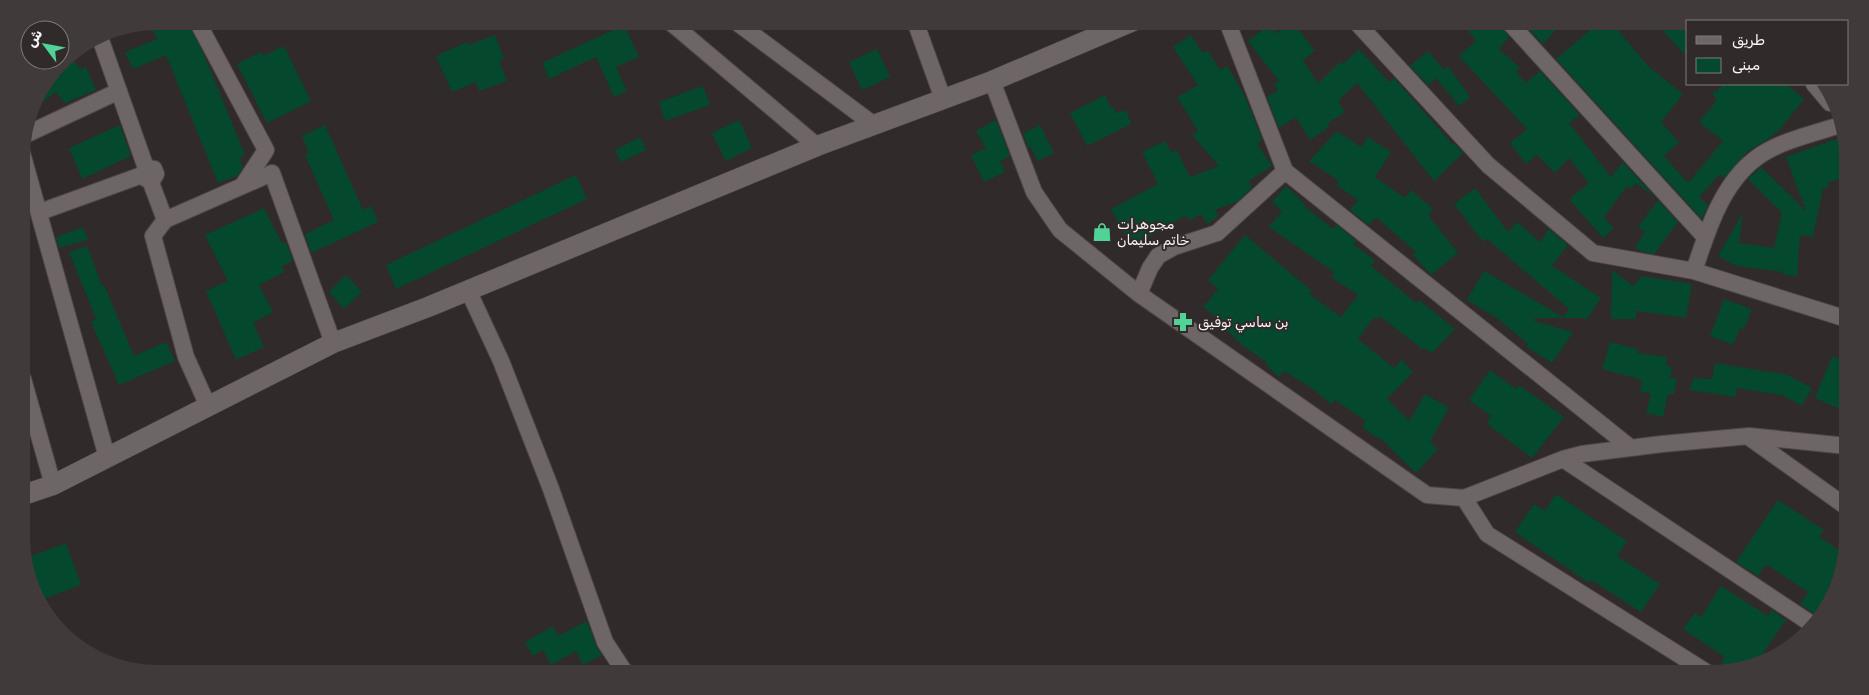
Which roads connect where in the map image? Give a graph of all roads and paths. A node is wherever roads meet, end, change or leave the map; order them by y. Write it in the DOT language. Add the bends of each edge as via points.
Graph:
graph roads {
  1 [pos="202,30"];
  2 [pos="680,30"];
  3 [pos="747,30"];
  4 [pos="919,30"];
  5 [pos="1112,30"];
  6 [pos="1230,30"];
  7 [pos="1364,30"];
  8 [pos="1516,30"];
  9 [pos="102,43"];
  10 [pos="992,80"];
  11 [pos="119,91"];
  12 [pos="943,99"];
  13 [pos="874,125"];
  14 [pos="1835,127"];
  15 [pos="33,131"];
  16 [pos="817,146"];
  17 [pos="1285,171"];
  18 [pos="146,174"];
  19 [pos="30,179"];
  20 [pos="243,186"];
  21 [pos="40,212"];
  22 [pos="165,220"];
  23 [pos="1705,237"];
  24 [pos="1694,271"];
  25 [pos="468,290"];
  26 [pos="1139,294"];
  27 [pos="1839,316"];
  28 [pos="333,343"];
  29 [pos="30,404"];
  30 [pos="208,406"];
  31 [pos="1749,436"];
  32 [pos="1839,445"];
  33 [pos="1631,448"];
  34 [pos="107,458"];
  35 [pos="1563,460"];
  36 [pos="53,485"];
  37 [pos="30,493"];
  38 [pos="1464,498"];
  39 [pos="1839,501"];
  40 [pos="1808,621"];
  41 [pos="620,665"];
  42 [pos="1694,665"];
  1 -- 20 [label="street" via="266,150"];
  2 -- 16 [label="street"];
  3 -- 13 [label="street"];
  4 -- 12 [label="street"];
  5 -- 10 [label="street"];
  6 -- 17 [label="street"];
  7 -- 24 [label="street" via="1488,165 1593,253"];
  8 -- 23 [label="street"];
  9 -- 11 [label="street"];
  10 -- 12 [label="street"];
  10 -- 26 [label="street" via="1034,192 1060,230"];
  11 -- 15 [label="street"];
  11 -- 18 [label="street"];
  12 -- 13 [label="street"];
  13 -- 16 [label="street"];
  14 -- 23 [label="street" via="1773,149 1755,159 1730,186"];
  16 -- 25 [label="street"];
  17 -- 26 [label="street" via="1217,233 1174,247 1158,256"];
  17 -- 33 [label="street"];
  18 -- 21 [label="street"];
  18 -- 22 [label="street"];
  19 -- 21 [label="street"];
  20 -- 22 [label="street"];
  20 -- 28 [label="street" via="272,173"];
  21 -- 34 [label="street"];
  22 -- 30 [label="street" via="153,236 186,357"];
  23 -- 24 [label="street"];
  24 -- 27 [label="street"];
  25 -- 28 [label="street"];
  25 -- 41 [label="street" via="530,434 605,642"];
  26 -- 38 [label="street" via="1427,495"];
  28 -- 30 [label="street"];
  29 -- 36 [label="street"];
  30 -- 34 [label="street"];
  31 -- 32 [label="street"];
  31 -- 33 [label="street"];
  31 -- 39 [label="street"];
  33 -- 35 [label="street" via="1582,454"];
  34 -- 36 [label="street"];
  35 -- 38 [label="street"];
  35 -- 40 [label="street"];
  36 -- 37 [label="street"];
  38 -- 42 [label="street" via="1487,534"];
}
